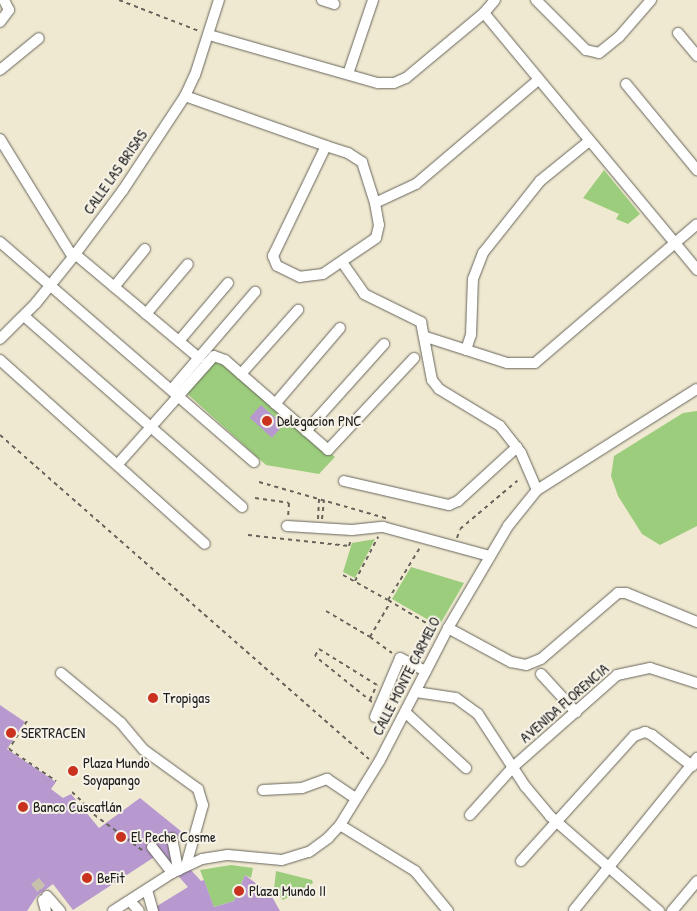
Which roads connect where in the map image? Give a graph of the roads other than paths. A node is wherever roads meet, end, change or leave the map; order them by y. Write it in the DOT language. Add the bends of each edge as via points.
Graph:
graph roads {
  1 [pos="4,0"];
  2 [pos="219,0"];
  3 [pos="322,0"];
  4 [pos="373,0"];
  5 [pos="495,0"];
  6 [pos="536,0"];
  7 [pos="651,0"];
  8 [pos="334,4"];
  9 [pos="484,14"];
  10 [pos="0,22"];
  11 [pos="678,33"];
  12 [pos="209,34"];
  13 [pos="39,38"];
  14 [pos="697,56"];
  15 [pos="0,70"];
  16 [pos="348,74"];
  17 [pos="538,80"];
  18 [pos="626,84"];
  19 [pos="185,96"];
  20 [pos="0,139"];
  21 [pos="588,142"];
  22 [pos="326,146"];
  23 [pos="697,170"];
  24 [pos="375,203"];
  25 [pos="697,224"];
  26 [pos="0,242"];
  27 [pos="673,245"];
  28 [pos="145,249"];
  29 [pos="74,256"];
  30 [pos="342,262"];
  31 [pos="188,264"];
  32 [pos="697,270"];
  33 [pos="228,283"];
  34 [pos="50,287"];
  35 [pos="114,287"];
  36 [pos="255,292"];
  37 [pos="298,310"];
  38 [pos="146,314"];
  39 [pos="24,316"];
  40 [pos="340,328"];
  41 [pos="426,337"];
  42 [pos="0,339"];
  43 [pos="179,341"];
  44 [pos="384,344"];
  45 [pos="466,350"];
  46 [pos="199,358"];
  47 [pos="414,358"];
  48 [pos="0,360"];
  49 [pos="242,374"];
  50 [pos="697,389"];
  51 [pos="175,392"];
  52 [pos="275,404"];
  53 [pos="151,426"];
  54 [pos="306,431"];
  55 [pos="517,447"];
  56 [pos="254,462"];
  57 [pos="118,464"];
  58 [pos="344,482"];
  59 [pos="536,490"];
  60 [pos="242,507"];
  61 [pos="287,526"];
  62 [pos="205,544"];
  63 [pos="490,556"];
  64 [pos="697,622"];
  65 [pos="448,628"];
  66 [pos="422,670"];
  67 [pos="60,673"];
  68 [pos="541,674"];
  69 [pos="697,683"];
  70 [pos="416,692"];
  71 [pos="405,712"];
  72 [pos="576,712"];
  73 [pos="375,718"];
  74 [pos="694,762"];
  75 [pos="512,767"];
  76 [pos="466,768"];
  77 [pos="263,790"];
  78 [pos="356,798"];
  79 [pos="470,815"];
  80 [pos="558,823"];
  81 [pos="340,825"];
  82 [pos="172,838"];
  83 [pos="148,849"];
  84 [pos="521,861"];
  85 [pos="609,868"];
  86 [pos="179,869"];
  87 [pos="697,880"];
  88 [pos="147,890"];
  89 [pos="130,900"];
  90 [pos="574,910"];
  91 [pos="46,911"];
  92 [pos="60,911"];
  93 [pos="114,911"];
  94 [pos="140,911"];
  95 [pos="153,911"];
  96 [pos="448,911"];
  97 [pos="658,911"];
  98 [pos="672,911"];
  1 -- 10 [label="street" via="9,10"];
  2 -- 12 [label="street, CALLE LAS BRISAS"];
  3 -- 8 [label="street"];
  4 -- 16 [label="street"];
  5 -- 9 [label="street"];
  6 -- 7 [label="street" via="586,50 599,53 619,37"];
  9 -- 16 [label="street" via="400,82 378,84"];
  9 -- 17 [label="street"];
  11 -- 14 [label="street"];
  12 -- 16 [label="street"];
  12 -- 19 [label="street, CALLE LAS BRISAS"];
  13 -- 15 [label="street"];
  17 -- 21 [label="street"];
  17 -- 24 [label="street" via="416,184 403,193"];
  18 -- 23 [label="street"];
  19 -- 22 [label="street"];
  19 -- 29 [label="street, CALLE LAS BRISAS" via="123,190"];
  20 -- 29 [label="street"];
  21 -- 27 [label="street"];
  21 -- 45 [label="street" via="552,169 483,253 473,279 471,335"];
  22 -- 24 [label="street" via="362,162"];
  22 -- 30 [label="street" via="273,256 283,270 307,278"];
  24 -- 30 [label="street" via="376,238"];
  25 -- 27 [label="street"];
  26 -- 34 [label="street"];
  27 -- 32 [label="street"];
  27 -- 45 [label="street" via="535,363 518,365"];
  28 -- 35 [label="street"];
  29 -- 34 [label="street, CALLE LAS BRISAS"];
  29 -- 35 [label="street"];
  30 -- 41 [label="street" via="364,294 415,317 421,322"];
  31 -- 38 [label="street"];
  33 -- 43 [label="street"];
  34 -- 39 [label="street, CALLE LAS BRISAS"];
  34 -- 51 [label="street"];
  35 -- 38 [label="street"];
  36 -- 46 [label="street"];
  37 -- 49 [label="street"];
  38 -- 43 [label="street"];
  39 -- 42 [label="street, CALLE LAS BRISAS"];
  39 -- 53 [label="street"];
  40 -- 52 [label="street"];
  41 -- 45 [label="street"];
  41 -- 55 [label="street" via="429,372 439,389 500,426"];
  43 -- 46 [label="street"];
  44 -- 54 [label="street"];
  46 -- 51 [label="street"];
  47 -- 54 [label="street" via="328,450"];
  48 -- 57 [label="street"];
  49 -- 51 [label="street" via="222,357 214,356"];
  49 -- 52 [label="street"];
  50 -- 59 [label="street, CALLE MONTE CARMELO"];
  51 -- 53 [label="street"];
  51 -- 56 [label="street"];
  52 -- 54 [label="street"];
  53 -- 57 [label="street"];
  53 -- 60 [label="street"];
  55 -- 58 [label="street" via="458,501 449,505"];
  55 -- 59 [label="street"];
  57 -- 62 [label="street"];
  59 -- 63 [label="street, CALLE MONTE CARMELO"];
  61 -- 63 [label="street" via="352,530 383,527"];
  63 -- 65 [label="street, CALLE MONTE CARMELO"];
  64 -- 65 [label="street" via="626,593 618,593 542,659 526,665 511,662"];
  65 -- 66 [label="street, CALLE MONTE CARMELO"];
  66 -- 70 [label="street, CALLE MONTE CARMELO"];
  66 -- 73 [label="street" via="400,658"];
  67 -- 86 [label="street" via="121,723 144,750 198,790 203,805"];
  68 -- 72 [label="street"];
  69 -- 72 [label="street, AVENIDA FLORENCIA" via="650,668 627,671 617,675"];
  70 -- 71 [label="street, CALLE MONTE CARMELO"];
  70 -- 75 [label="street" via="456,698 468,704"];
  71 -- 76 [label="street"];
  71 -- 78 [label="street, CALLE MONTE CARMELO"];
  72 -- 75 [label="street, AVENIDA FLORENCIA"];
  74 -- 80 [label="street" via="652,734 639,733"];
  74 -- 85 [label="street"];
  75 -- 79 [label="street, AVENIDA FLORENCIA"];
  75 -- 80 [label="street"];
  77 -- 78 [label="street" via="302,788 327,779"];
  78 -- 81 [label="street, CALLE MONTE CARMELO"];
  80 -- 84 [label="street"];
  80 -- 85 [label="street"];
  81 -- 86 [label="street, CALLE MONTE CARMELO" via="328,838 296,857 267,861 228,855"];
  81 -- 96 [label="street" via="415,871"];
  82 -- 86 [label="street"];
  83 -- 86 [label="street"];
  85 -- 90 [label="street"];
  85 -- 97 [label="street"];
  86 -- 88 [label="street, CALLE MONTE CARMELO"];
  87 -- 98 [label="street"];
  88 -- 89 [label="street, CALLE MONTE CARMELO"];
  88 -- 95 [label="street"];
  89 -- 93 [label="street, CALLE MONTE CARMELO"];
  89 -- 94 [label="street"];
  91 -- 92 [label="street" via="45,898"];
}
